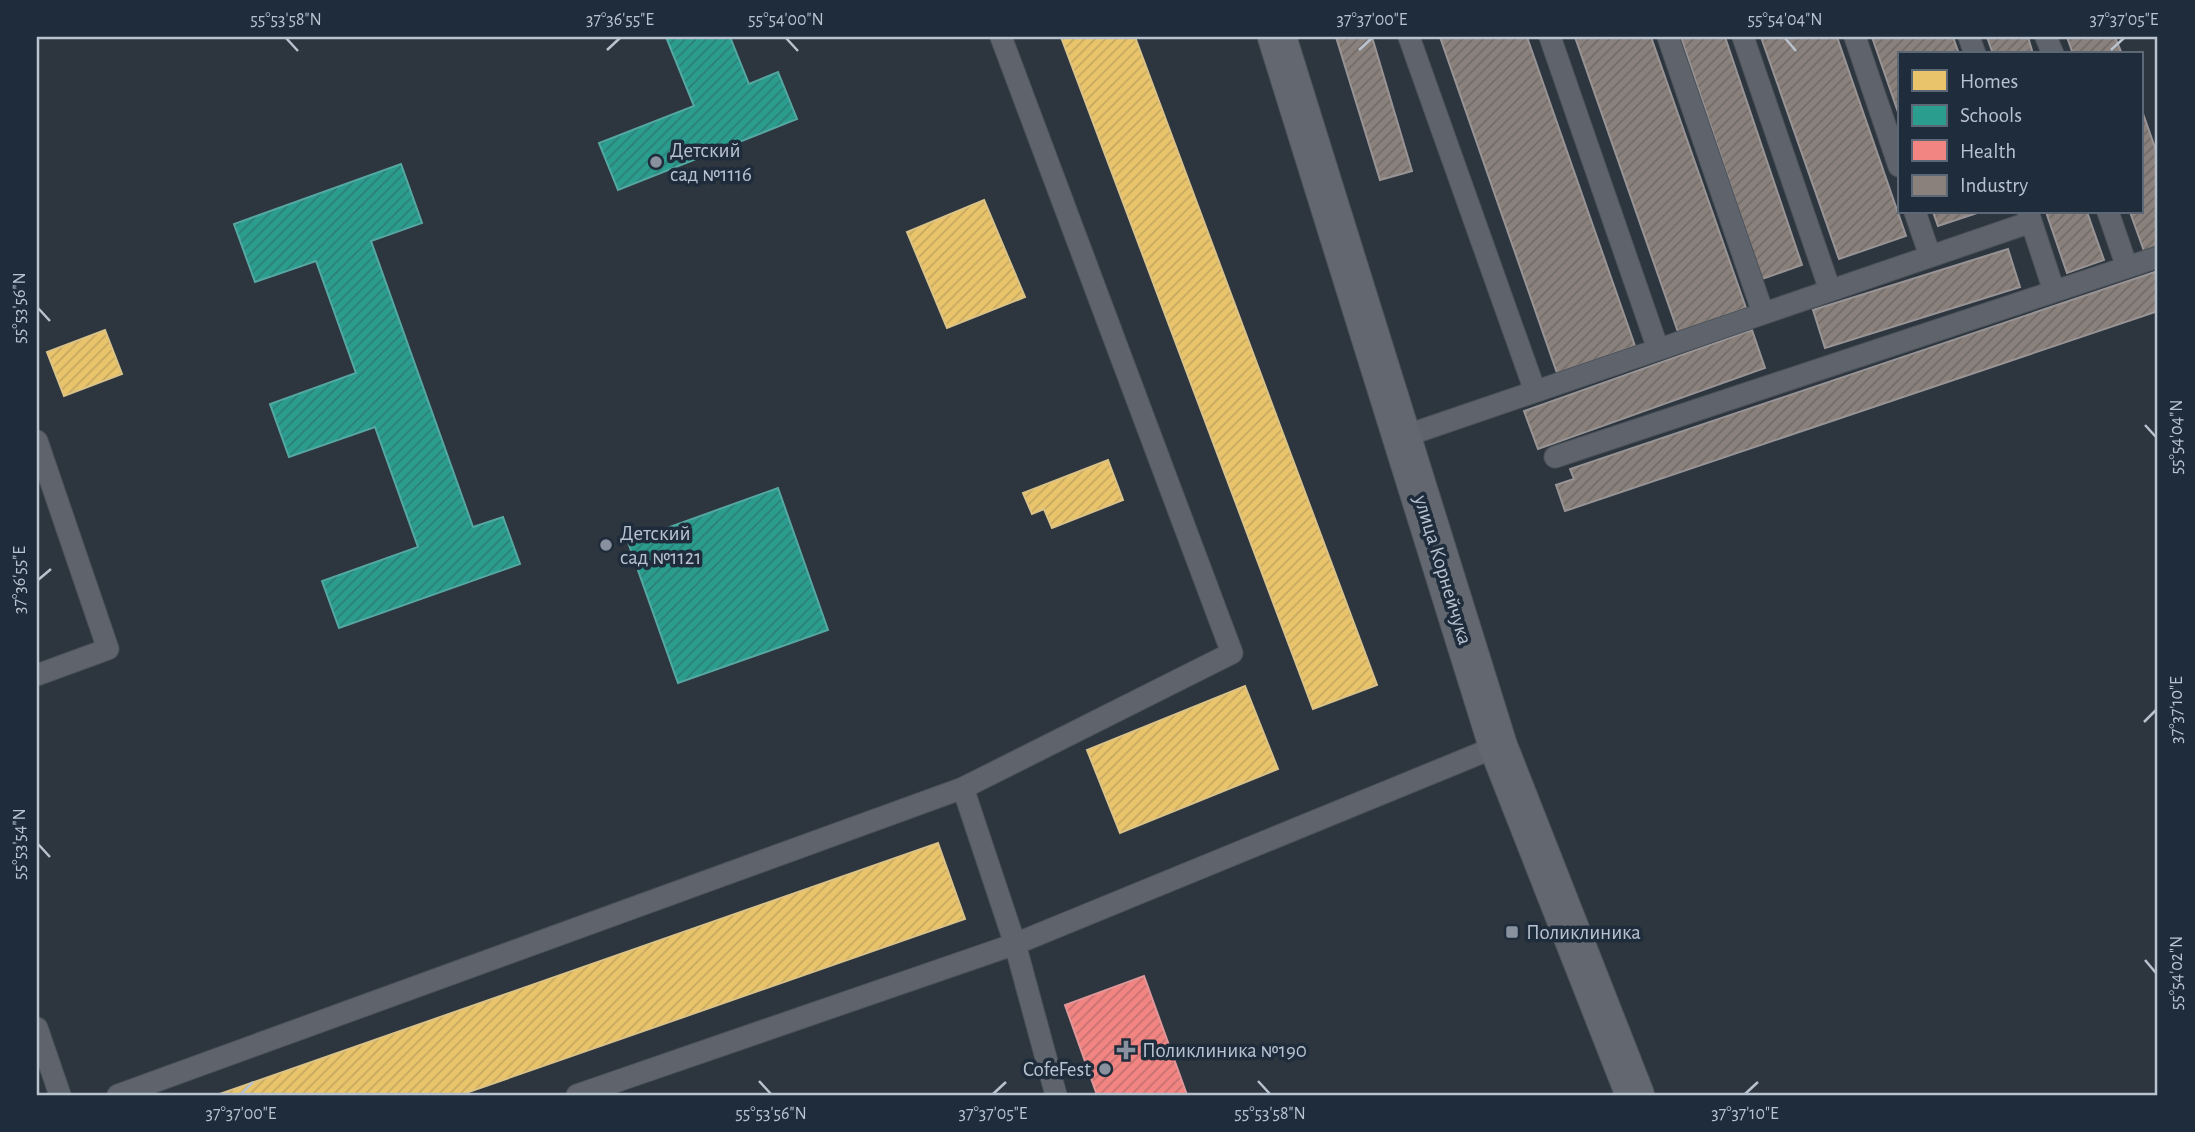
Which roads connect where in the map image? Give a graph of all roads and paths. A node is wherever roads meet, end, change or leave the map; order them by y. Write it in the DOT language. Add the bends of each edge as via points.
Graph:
graph roads {
  1 [pos="1002,37"];
  2 [pos="1277,37"];
  3 [pos="1409,37"];
  4 [pos="1550,37"];
  5 [pos="1668,37"];
  6 [pos="1743,37"];
  7 [pos="1855,37"];
  8 [pos="1898,163"];
  9 [pos="1916,214"];
  10 [pos="2109,214"];
  11 [pos="2029,217"];
  12 [pos="1930,256"];
  13 [pos="2158,257"];
  14 [pos="2127,267"];
  15 [pos="1829,290"];
  16 [pos="2054,291"];
  17 [pos="1763,313"];
  18 [pos="1658,349"];
  19 [pos="1535,391"];
  20 [pos="1402,437"];
  21 [pos="37,441"];
  22 [pos="1555,457"];
  23 [pos="37,675"];
  24 [pos="1498,746"];
  25 [pos="962,788"];
  26 [pos="1015,944"];
  27 [pos="37,1028"];
  28 [pos="61,1095"];
  29 [pos="118,1095"];
  30 [pos="577,1095"];
  31 [pos="1056,1095"];
  32 [pos="1635,1095"];
  1 -- 25 [label="lane" via="1232,653"];
  2 -- 20 [label="street, улица Корнейчука"];
  3 -- 19 [label="lane"];
  4 -- 18 [label="lane"];
  5 -- 17 [label="lane"];
  6 -- 15 [label="lane"];
  7 -- 8 [label="lane"];
  9 -- 12 [label="lane"];
  10 -- 14 [label="lane"];
  11 -- 12 [label="lane"];
  11 -- 16 [label="lane"];
  12 -- 15 [label="lane"];
  13 -- 14 [label="lane"];
  14 -- 16 [label="lane"];
  15 -- 17 [label="lane"];
  16 -- 22 [label="lane"];
  17 -- 18 [label="lane"];
  18 -- 19 [label="lane"];
  19 -- 20 [label="lane"];
  20 -- 24 [label="street, улица Корнейчука"];
  21 -- 23 [label="lane" via="108,649"];
  24 -- 26 [label="lane"];
  24 -- 32 [label="street, улица Корнейчука"];
  25 -- 26 [label="lane"];
  25 -- 29 [label="lane"];
  26 -- 30 [label="lane"];
  26 -- 31 [label="lane"];
  27 -- 28 [label="lane"];
}
